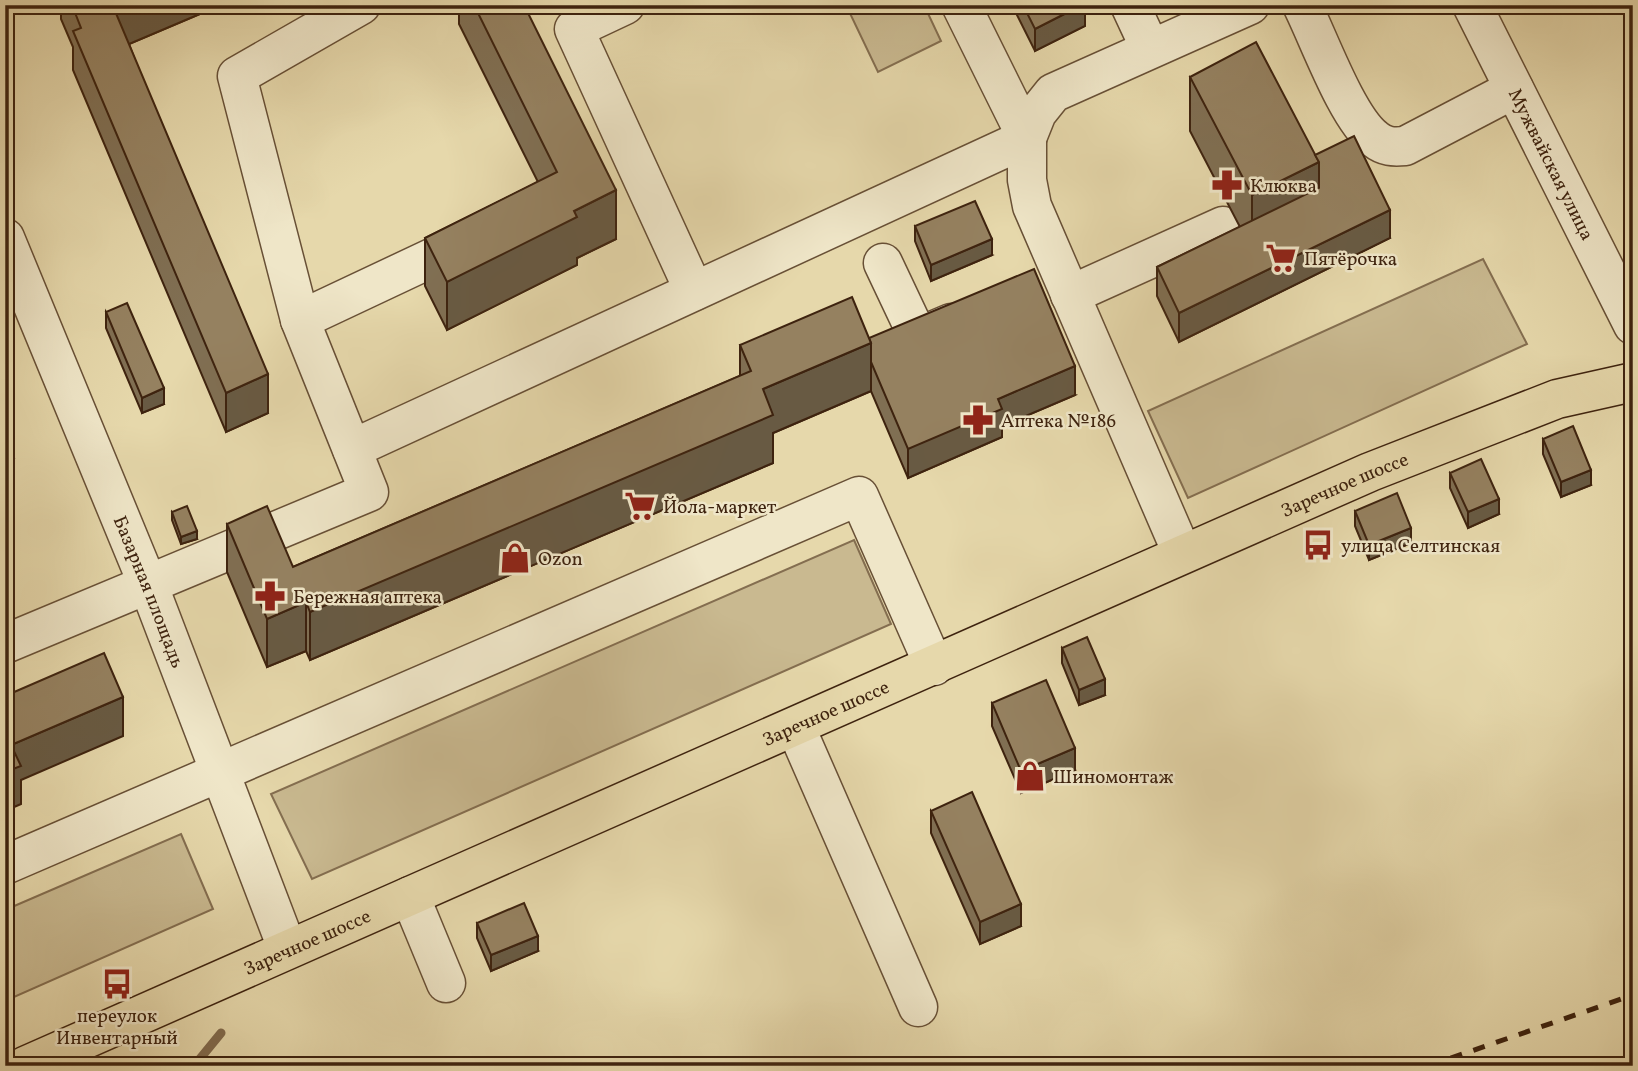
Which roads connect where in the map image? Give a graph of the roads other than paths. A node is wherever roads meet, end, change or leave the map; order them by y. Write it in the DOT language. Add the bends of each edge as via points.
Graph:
graph roads {
  1 [pos="362,5"];
  2 [pos="625,5"];
  3 [pos="961,5"];
  4 [pos="1130,5"];
  5 [pos="1250,5"];
  6 [pos="1303,5"];
  7 [pos="1472,5"];
  8 [pos="1150,48"];
  9 [pos="1514,89"];
  10 [pos="1027,138"];
  11 [pos="509,222"];
  12 [pos="1223,226"];
  13 [pos="5,238"];
  14 [pos="883,263"];
  15 [pos="1066,286"];
  16 [pos="694,291"];
  17 [pos="1026,292"];
  18 [pos="978,312"];
  19 [pos="300,320"];
  20 [pos="1633,325"];
  21 [pos="1633,382"];
  22 [pos="352,449"];
  23 [pos="1182,553"];
  24 [pos="148,586"];
  25 [pos="5,644"];
  26 [pos="934,666"];
  27 [pos="796,727"];
  28 [pos="222,773"];
  29 [pos="5,865"];
  30 [pos="410,897"];
  31 [pos="287,948"];
  32 [pos="446,983"];
  33 [pos="918,1007"];
  34 [pos="25,1066"];
  1 -- 19 [label="street" via="237,76"];
  2 -- 16 [label="street" via="574,29"];
  3 -- 10 [label="street"];
  4 -- 8 [label="street"];
  5 -- 8 [label="street"];
  6 -- 9 [label="street" via="1358,122 1391,147 1405,146"];
  7 -- 9 [label="street, Мужвайская улица"];
  8 -- 10 [label="street" via="1053,93 1037,113"];
  9 -- 20 [label="street, Мужвайская улица"];
  10 -- 15 [label="street" via="1028,192"];
  10 -- 16 [label="street"];
  11 -- 19 [label="street"];
  12 -- 15 [label="street"];
  13 -- 24 [label="street, Базарная площадь"];
  14 -- 18 [label="street" via="918,337"];
  15 -- 17 [label="street"];
  15 -- 23 [label="street"];
  16 -- 22 [label="street"];
  19 -- 22 [label="street"];
  21 -- 23 [label="main road, Заречное шоссе" via="1557,399 1479,427"];
  22 -- 24 [label="street" via="369,492"];
  23 -- 26 [label="main road, Заречное шоссе"];
  24 -- 25 [label="street"];
  24 -- 28 [label="street, Базарная площадь"];
  26 -- 27 [label="main road, Заречное шоссе"];
  26 -- 28 [label="street" via="859,496"];
  27 -- 30 [label="main road, Заречное шоссе"];
  27 -- 33 [label="street"];
  28 -- 29 [label="street"];
  28 -- 31 [label="street, Базарная площадь"];
  30 -- 31 [label="main road, Заречное шоссе"];
  30 -- 32 [label="street"];
  31 -- 34 [label="main road, Заречное шоссе"];
}
